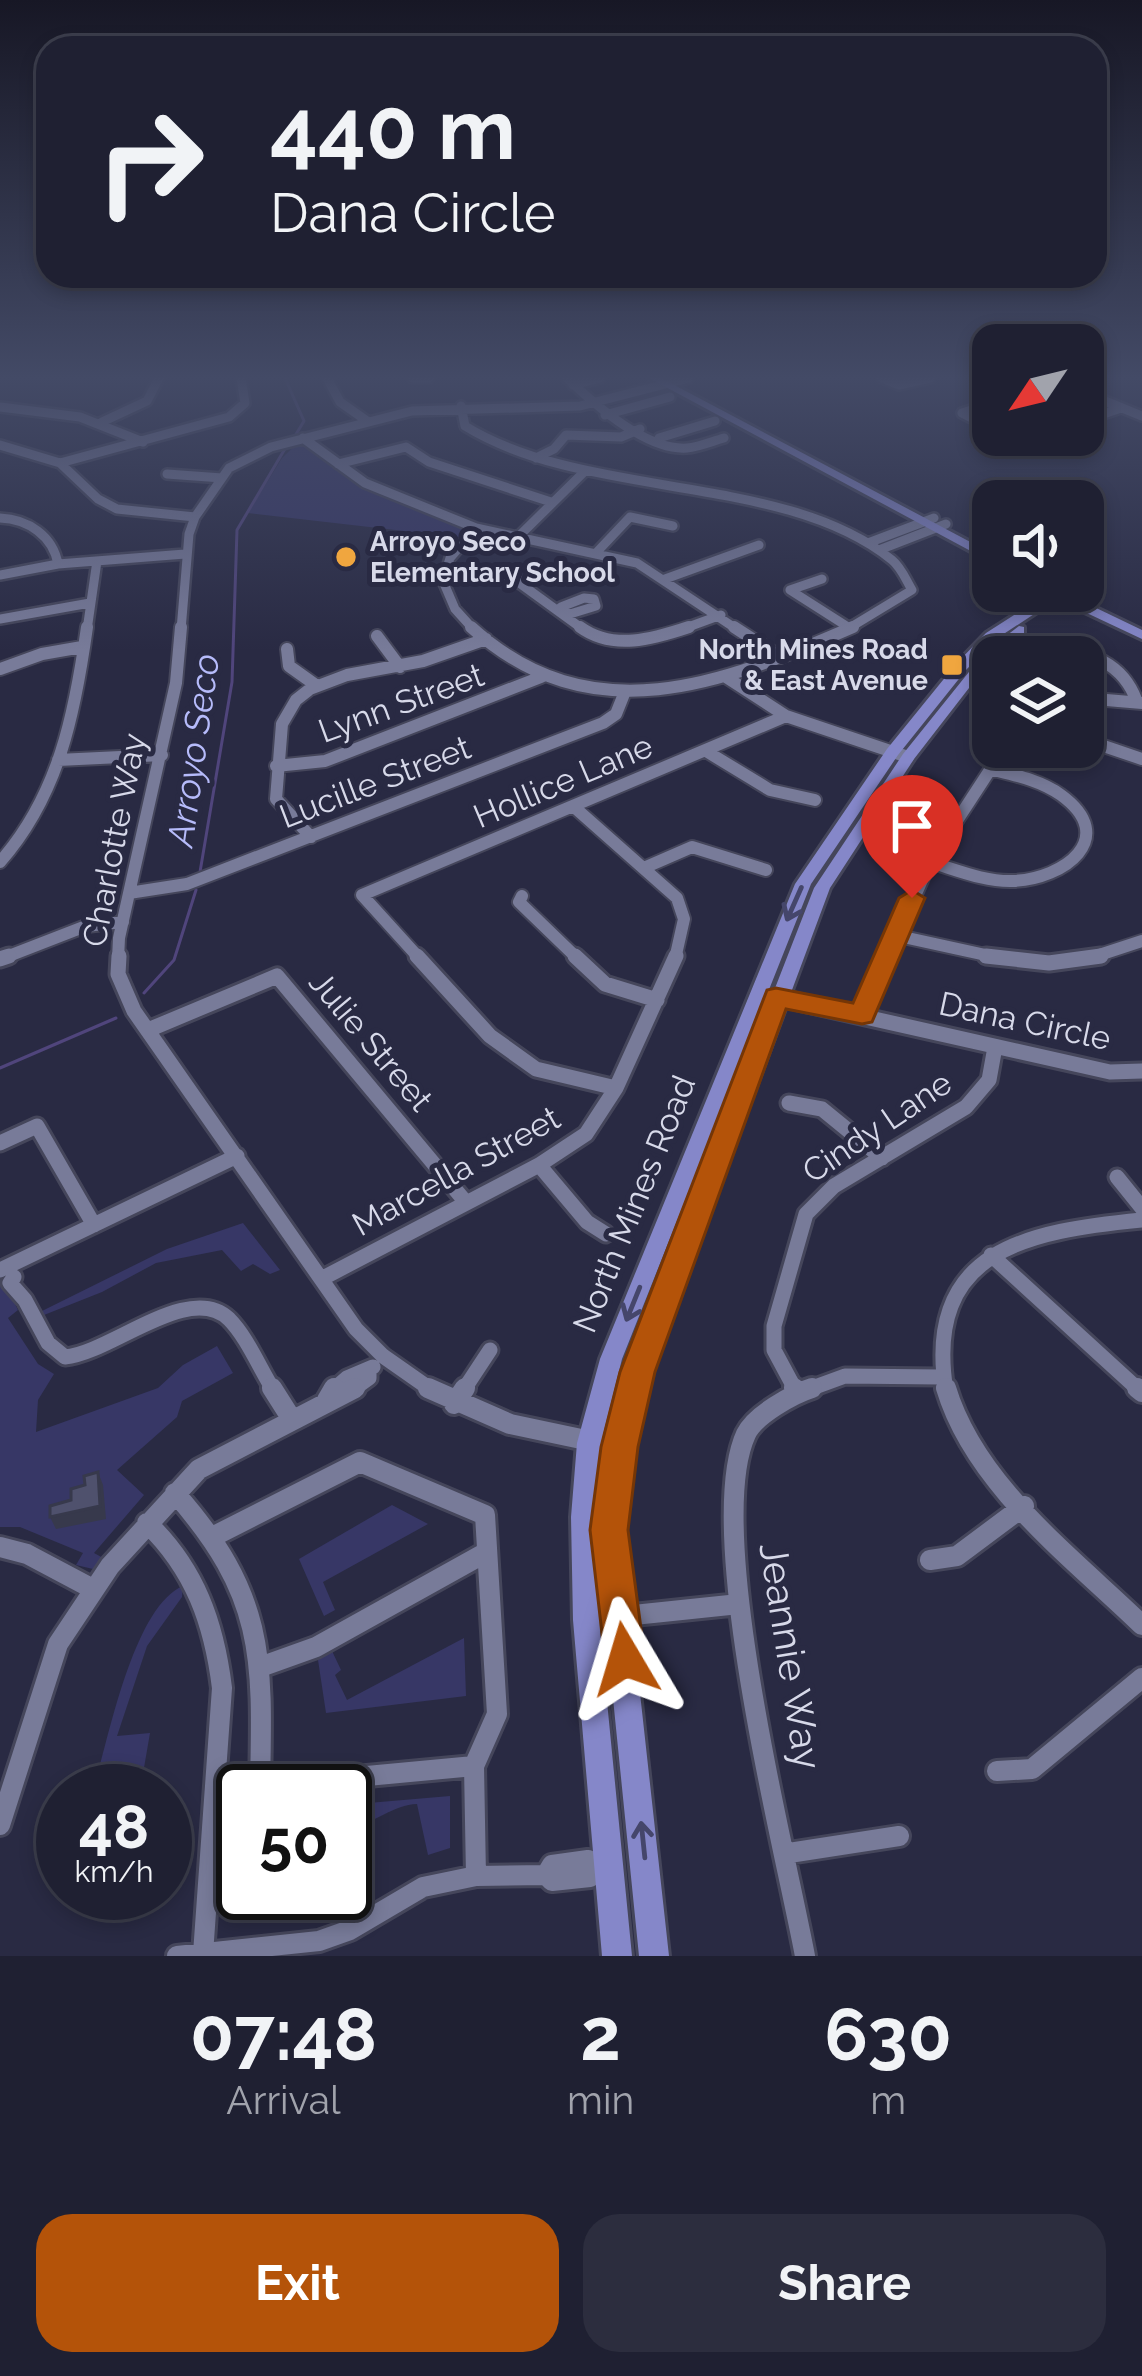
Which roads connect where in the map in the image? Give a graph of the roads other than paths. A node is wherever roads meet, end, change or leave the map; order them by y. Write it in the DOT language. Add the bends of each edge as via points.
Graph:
graph roads {
  1 [pos="66,469"];
  2 [pos="231,469"];
  3 [pos="346,469"];
  4 [pos="451,469"];
  5 [pos="579,469"];
  6 [pos="834,469"];
  7 [pos="585,471"];
  8 [pos="167,473"];
  9 [pos="221,478"];
  10 [pos="551,502"];
  11 [pos="195,517"];
  12 [pos="0,518"];
  13 [pos="935,523"];
  14 [pos="673,526"];
  15 [pos="476,528"];
  16 [pos="518,537"];
  17 [pos="868,543"];
  18 [pos="972,543"];
  19 [pos="759,545"];
  20 [pos="879,550"];
  21 [pos="596,553"];
  22 [pos="185,554"];
  23 [pos="97,561"];
  24 [pos="58,564"];
  25 [pos="446,570"];
  26 [pos="0,574"];
  27 [pos="665,579"];
  28 [pos="822,579"];
  29 [pos="90,603"];
  30 [pos="1030,612"];
  31 [pos="1040,612"];
  32 [pos="1054,612"];
  33 [pos="1099,612"];
  34 [pos="721,615"];
  35 [pos="1037,615"];
  36 [pos="0,619"];
  37 [pos="848,627"];
  38 [pos="993,634"];
  39 [pos="1142,635"];
  40 [pos="377,636"];
  41 [pos="1011,636"];
  42 [pos="486,639"];
  43 [pos="82,647"];
  44 [pos="286,649"];
  45 [pos="777,655"];
  46 [pos="1104,662"];
  47 [pos="400,667"];
  48 [pos="0,669"];
  49 [pos="541,677"];
  50 [pos="726,677"];
  51 [pos="317,686"];
  52 [pos="972,686"];
  53 [pos="624,694"];
  54 [pos="1104,700"];
  55 [pos="1139,703"];
  56 [pos="786,716"];
  57 [pos="1104,746"];
  58 [pos="706,751"];
  59 [pos="162,755"];
  60 [pos="900,755"];
  61 [pos="1142,759"];
  62 [pos="58,760"];
  63 [pos="276,766"];
  64 [pos="990,769"];
  65 [pos="815,800"];
  66 [pos="573,806"];
  67 [pos="311,837"];
  68 [pos="0,862"];
  69 [pos="930,862"];
  70 [pos="646,867"];
  71 [pos="766,870"];
  72 [pos="129,893"];
  73 [pos="522,896"];
  74 [pos="122,922"];
  75 [pos="894,935"];
  76 [pos="1142,940"];
  77 [pos="0,958"];
  78 [pos="766,995"];
  79 [pos="657,1000"];
  80 [pos="862,1015"];
  81 [pos="148,1030"];
  82 [pos="995,1047"];
  83 [pos="1142,1071"];
  84 [pos="616,1088"];
  85 [pos="789,1103"];
  86 [pos="0,1143"];
  87 [pos="237,1156"];
  88 [pos="882,1158"];
  89 [pos="539,1165"];
  90 [pos="1117,1177"];
  91 [pos="464,1200"];
  92 [pos="1142,1208"];
  93 [pos="1142,1220"];
  94 [pos="94,1225"];
  95 [pos="606,1234"];
  96 [pos="991,1255"];
  97 [pos="7,1271"];
  98 [pos="321,1279"];
  99 [pos="490,1350"];
  100 [pos="376,1365"];
  101 [pos="940,1376"];
  102 [pos="1142,1392"];
  103 [pos="797,1393"];
  104 [pos="454,1404"];
  105 [pos="290,1418"];
  106 [pos="589,1443"];
  107 [pos="620,1447"];
  108 [pos="176,1493"];
  109 [pos="1024,1506"];
  110 [pos="147,1523"];
  111 [pos="216,1535"];
  112 [pos="0,1546"];
  113 [pos="485,1553"];
  114 [pos="930,1560"];
  115 [pos="94,1589"];
  116 [pos="739,1604"];
  117 [pos="621,1616"];
  118 [pos="586,1620"];
  119 [pos="1142,1625"];
  120 [pos="263,1666"];
  121 [pos="1142,1678"];
  122 [pos="261,1764"];
  123 [pos="474,1766"];
  124 [pos="997,1771"];
  125 [pos="372,1776"];
  126 [pos="215,1796"];
  127 [pos="0,1826"];
  128 [pos="899,1836"];
  129 [pos="789,1853"];
  130 [pos="602,1867"];
  131 [pos="476,1876"];
  132 [pos="203,1954"];
  133 [pos="177,1956"];
  134 [pos="617,1956"];
  135 [pos="654,1956"];
  136 [pos="806,1956"];
  1 -- 11 [label="street" via="117,508"];
  2 -- 9 [label="street, Charlotte Way"];
  3 -- 15 [label="street"];
  4 -- 10 [label="street"];
  5 -- 7 [label="street"];
  6 -- 13 [label="main road"];
  7 -- 10 [label="street"];
  7 -- 17 [label="street" via="806,516"];
  8 -- 9 [label="street"];
  9 -- 11 [label="street, Charlotte Way"];
  10 -- 16 [label="street"];
  11 -- 22 [label="street, Charlotte Way"];
  12 -- 24 [label="street" via="14,517 52,544"];
  13 -- 17 [label="street"];
  13 -- 18 [label="main road"];
  13 -- 20 [label="street"];
  14 -- 21 [label="street" via="630,518"];
  15 -- 16 [label="street"];
  15 -- 25 [label="street"];
  16 -- 21 [label="street"];
  17 -- 20 [label="street"];
  19 -- 27 [label="street"];
  20 -- 37 [label="street" via="913,584 888,611"];
  21 -- 27 [label="street"];
  22 -- 23 [label="street"];
  22 -- 59 [label="street, Charlotte Way"];
  23 -- 24 [label="street"];
  23 -- 29 [label="street"];
  24 -- 26 [label="street"];
  25 -- 34 [label="street" via="518,581 594,637 620,643"];
  25 -- 42 [label="street" via="447,603"];
  27 -- 34 [label="street"];
  28 -- 37 [label="street" via="790,590"];
  29 -- 36 [label="street"];
  29 -- 43 [label="street"];
  30 -- 38 [label="main road, North Mines Road"];
  31 -- 35 [label="main road, North Mines Road"];
  32 -- 35 [label="main road"];
  33 -- 39 [label="main road"];
  34 -- 45 [label="street"];
  35 -- 41 [label="main road, North Mines Road"];
  37 -- 45 [label="street"];
  38 -- 60 [label="main road, North Mines Road"];
  40 -- 47 [label="street"];
  42 -- 47 [label="street"];
  42 -- 49 [label="street"];
  43 -- 48 [label="street"];
  43 -- 62 [label="street"];
  44 -- 51 [label="street" via="289,666"];
  45 -- 50 [label="street"];
  46 -- 55 [label="street" via="1133,685"];
  47 -- 51 [label="street"];
  49 -- 53 [label="street"];
  49 -- 63 [label="street, Lynn Street" via="325,761"];
  50 -- 53 [label="street"];
  50 -- 56 [label="street"];
  51 -- 63 [label="street" via="286,714"];
  52 -- 60 [label="main road, North Mines Road"];
  53 -- 67 [label="street, Lucille Street" via="603,722"];
  54 -- 55 [label="street"];
  56 -- 58 [label="street, Hollice Lane"];
  56 -- 60 [label="street"];
  57 -- 61 [label="street"];
  58 -- 65 [label="street" via="754,785"];
  58 -- 66 [label="street, Hollice Lane"];
  59 -- 62 [label="street"];
  59 -- 72 [label="street, Charlotte Way"];
  60 -- 78 [label="main road, North Mines Road"];
  62 -- 68 [label="street" via="30,832"];
  63 -- 67 [label="street" via="276,800"];
  64 -- 69 [label="street"];
  64 -- 69 [label="street" via="1046,785 1077,809 1086,832 1079,855 1048,877 1008,881"];
  66 -- 70 [label="street, Marcella Street"];
  66 -- 84 [label="street, Hollice Lane" via="362,895 490,1036 536,1069"];
  67 -- 72 [label="street, Lucille Street" via="187,884"];
  69 -- 75 [label="street"];
  70 -- 71 [label="street" via="692,847"];
  70 -- 79 [label="street, Marcella Street" via="677,898 684,919"];
  72 -- 74 [label="street, Charlotte Way"];
  73 -- 79 [label="street" via="519,902 605,984"];
  74 -- 77 [label="street" via="86,926"];
  74 -- 81 [label="street, Charlotte Way" via="118,974"];
  75 -- 76 [label="street" via="1042,965 1096,960"];
  75 -- 80 [label="street"];
  78 -- 80 [label="street, Dana Circle"];
  78 -- 106 [label="main road, North Mines Road, one-way" via="611,1359"];
  78 -- 107 [label="main road, North Mines Road"];
  79 -- 84 [label="street, Marcella Street"];
  80 -- 82 [label="street, Dana Circle"];
  81 -- 87 [label="street, Charlotte Way"];
  81 -- 91 [label="street, Julie Street" via="277,976"];
  82 -- 83 [label="street, Dana Circle" via="1110,1072"];
  82 -- 88 [label="street, Cindy Lane" via="981,1094"];
  84 -- 89 [label="street, Marcella Street" via="586,1134"];
  85 -- 88 [label="street" via="822,1109"];
  86 -- 94 [label="street" via="38,1126"];
  87 -- 94 [label="street"];
  87 -- 98 [label="street, Charlotte Way"];
  88 -- 103 [label="street, Cindy Lane" via="806,1214 774,1326 774,1350"];
  89 -- 91 [label="street, Marcella Street"];
  89 -- 95 [label="street"];
  90 -- 92 [label="street"];
  91 -- 98 [label="street, Marcella Street"];
  93 -- 96 [label="street" via="1037,1234"];
  94 -- 97 [label="street"];
  96 -- 101 [label="street" via="944,1316"];
  96 -- 102 [label="street"];
  97 -- 105 [label="street" via="48,1343 65,1357 87,1355 188,1307 224,1313"];
  98 -- 100 [label="street, Charlotte Way"];
  99 -- 104 [label="street"];
  100 -- 104 [label="street, Charlotte Way"];
  100 -- 105 [label="street" via="337,1400"];
  101 -- 103 [label="street, Jeannie Way" via="845,1376"];
  101 -- 109 [label="street" via="970,1443"];
  103 -- 116 [label="street, Jeannie Way" via="747,1430 733,1488"];
  104 -- 106 [label="street, Charlotte Way"];
  105 -- 108 [label="street" via="200,1469"];
  106 -- 107 [label="street, Charlotte Way"];
  106 -- 118 [label="main road, North Mines Road"];
  107 -- 117 [label="main road, North Mines Road" via="609,1530"];
  108 -- 110 [label="street"];
  108 -- 111 [label="street"];
  109 -- 114 [label="street" via="957,1556"];
  109 -- 119 [label="street"];
  110 -- 115 [label="street"];
  110 -- 126 [label="street" via="192,1573 218,1649"];
  111 -- 113 [label="street" via="359,1462 485,1515"];
  111 -- 120 [label="street" via="246,1594"];
  112 -- 115 [label="street"];
  113 -- 120 [label="street" via="316,1647"];
  113 -- 123 [label="street" via="497,1714"];
  115 -- 127 [label="street" via="58,1644"];
  116 -- 117 [label="street"];
  116 -- 129 [label="street, Jeannie Way"];
  117 -- 118 [label="street"];
  135 -- 117 [label="main road, North Mines Road, one-way"];
  118 -- 130 [label="main road, North Mines Road"];
  120 -- 122 [label="street"];
  121 -- 124 [label="street" via="1032,1769"];
  123 -- 125 [label="street"];
  123 -- 131 [label="street"];
  126 -- 132 [label="street"];
  128 -- 129 [label="street"];
  129 -- 136 [label="street, Jeannie Way"];
  130 -- 131 [label="street" via="590,1877 553,1881"];
  130 -- 134 [label="main road, North Mines Road"];
  131 -- 132 [label="street" via="423,1887 319,1941"];
  132 -- 133 [label="street"];
}
